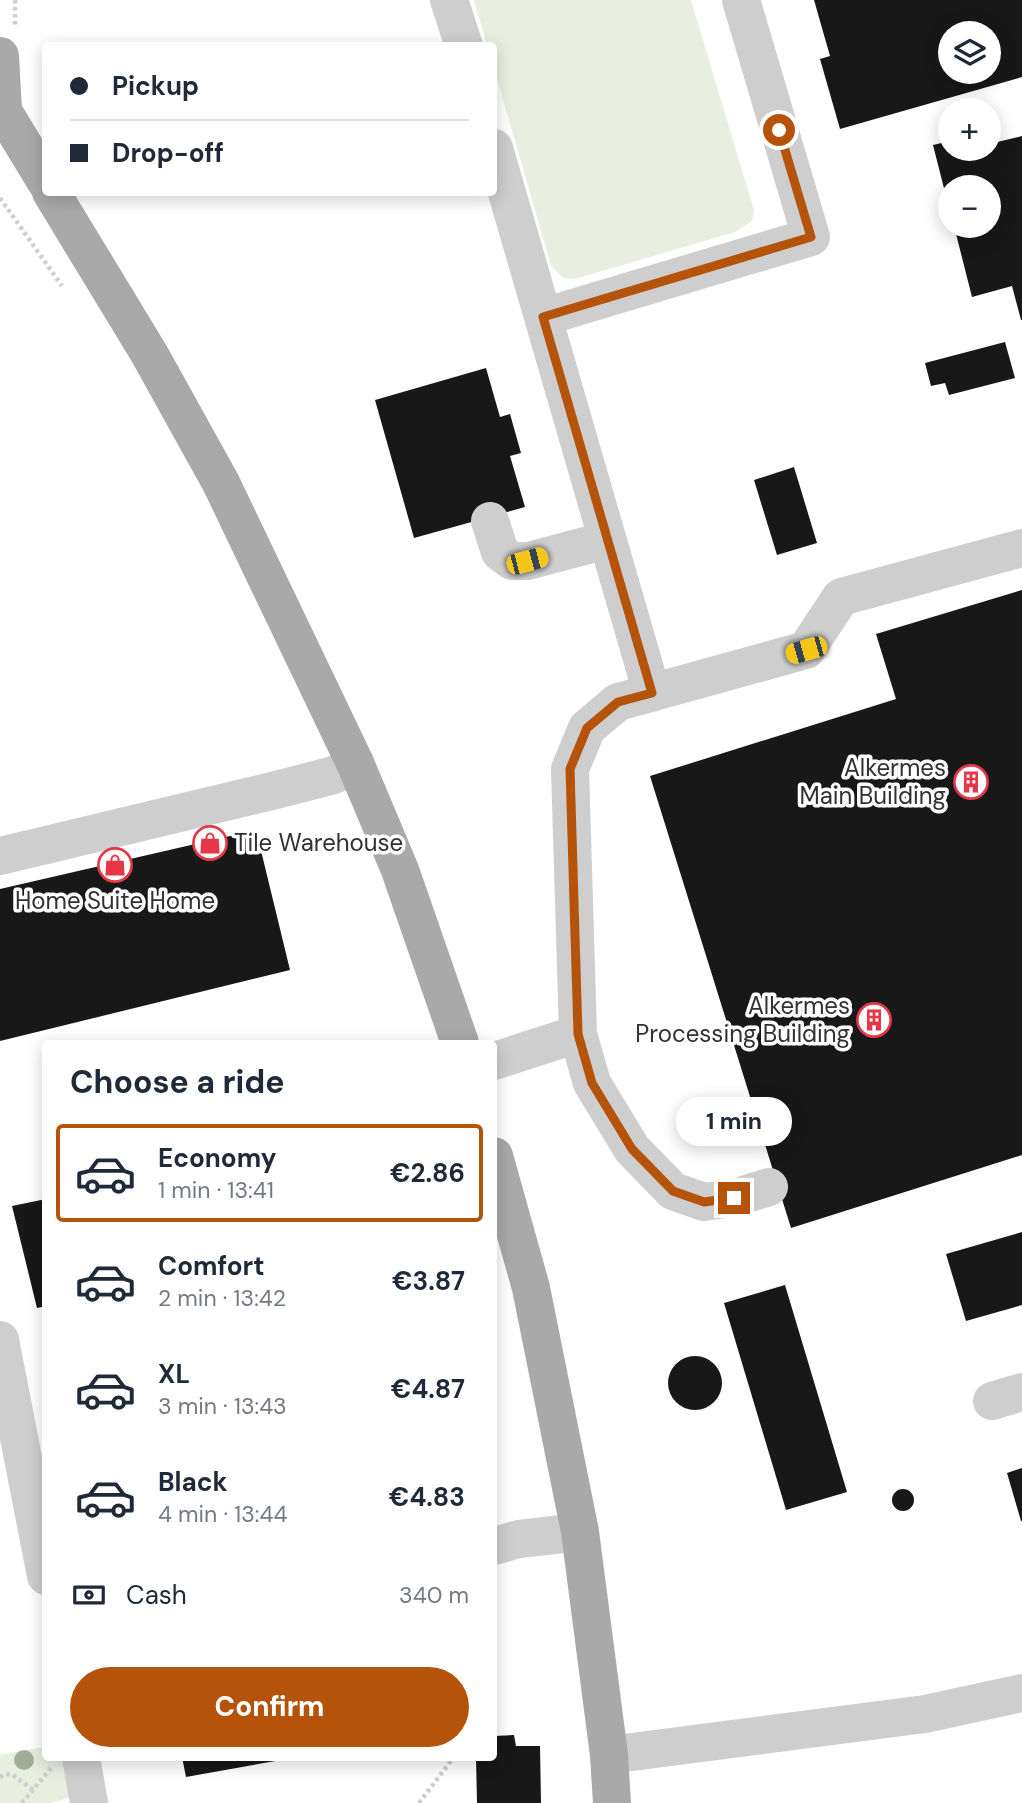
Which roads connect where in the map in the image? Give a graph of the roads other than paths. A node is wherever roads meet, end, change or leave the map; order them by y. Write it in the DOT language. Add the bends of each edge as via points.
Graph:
graph roads {
  1 [pos="449,0"];
  2 [pos="741,0"];
  3 [pos="4,38"];
  4 [pos="463,42"];
  5 [pos="2,108"];
  6 [pos="497,158"];
  7 [pos="42,175"];
  8 [pos="53,196"];
  9 [pos="543,317"];
  10 [pos="491,521"];
  11 [pos="607,540"];
  12 [pos="1022,548"];
  13 [pos="652,693"];
  14 [pos="355,763"];
  15 [pos="0,856"];
  16 [pos="578,1034"];
  17 [pos="459,1040"];
  18 [pos="497,1060"];
  19 [pos="497,1167"];
  20 [pos="769,1187"];
  21 [pos="0,1340"];
  22 [pos="580,1532"];
  23 [pos="497,1545"];
  24 [pos="42,1555"];
  25 [pos="1022,1693"];
  26 [pos="609,1755"];
  27 [pos="65,1763"];
  28 [pos="89,1803"];
  29 [pos="612,1803"];
  1 -- 4 [label="street"];
  2 -- 9 [label="street" via="811,237"];
  3 -- 5 [label="main road"];
  5 -- 7 [label="main road"];
  6 -- 9 [label="street"];
  8 -- 14 [label="main road" via="221,483"];
  9 -- 11 [label="street"];
  10 -- 11 [label="street" via="500,552 512,561"];
  11 -- 13 [label="street"];
  12 -- 13 [label="street" via="841,597 806,650"];
  13 -- 16 [label="street" via="618,702 587,728 570,769"];
  14 -- 15 [label="street" via="334,775"];
  14 -- 17 [label="main road" via="400,870"];
  16 -- 18 [label="street"];
  16 -- 20 [label="street" via="592,1083 625,1139 673,1191 704,1202"];
  19 -- 22 [label="main road" via="531,1288"];
  21 -- 24 [label="street"];
  22 -- 23 [label="street"];
  22 -- 26 [label="main road"];
  25 -- 26 [label="street" via="925,1714"];
  26 -- 29 [label="main road"];
  27 -- 28 [label="street"];
}
